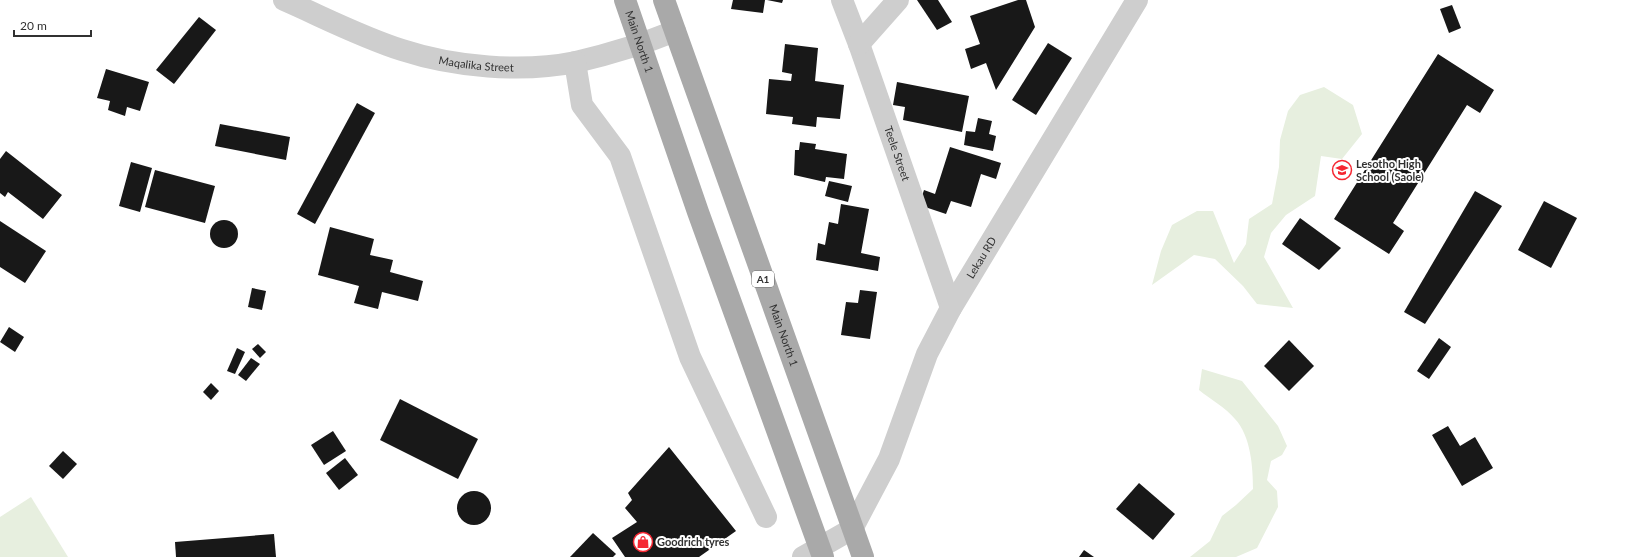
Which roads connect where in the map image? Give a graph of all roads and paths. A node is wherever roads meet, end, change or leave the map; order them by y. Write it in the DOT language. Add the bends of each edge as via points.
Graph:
graph roads {
  1 [pos="284,0"];
  2 [pos="626,0"];
  3 [pos="664,0"];
  4 [pos="842,0"];
  5 [pos="898,0"];
  6 [pos="1137,0"];
  7 [pos="675,31"];
  8 [pos="859,44"];
  9 [pos="640,45"];
  10 [pos="575,62"];
  11 [pos="951,308"];
  12 [pos="766,517"];
  13 [pos="852,529"];
  14 [pos="815,554"];
  15 [pos="863,557"];
  1 -- 10 [label="street, Maqalika Street" via="402,50 456,63 523,68"];
  2 -- 9 [label="main road, Main North 1"];
  3 -- 7 [label="main road, Main North 1 / A1"];
  4 -- 8 [label="street, Teele Street"];
  5 -- 8 [label="street"];
  6 -- 11 [label="street, Lekau RD"];
  7 -- 9 [label="street, Maqalika Street"];
  7 -- 13 [label="main road, Main North 1 / A1"];
  8 -- 11 [label="street, Teele Street"];
  9 -- 10 [label="street, Maqalika Street"];
  9 -- 14 [label="main road, Main North 1"];
  10 -- 12 [label="street" via="582,105 620,156 690,357"];
  11 -- 13 [label="street, Lekau RD" via="928,354 889,459"];
  13 -- 14 [label="street"];
  13 -- 15 [label="main road, Main North 1 / A1"];
}
